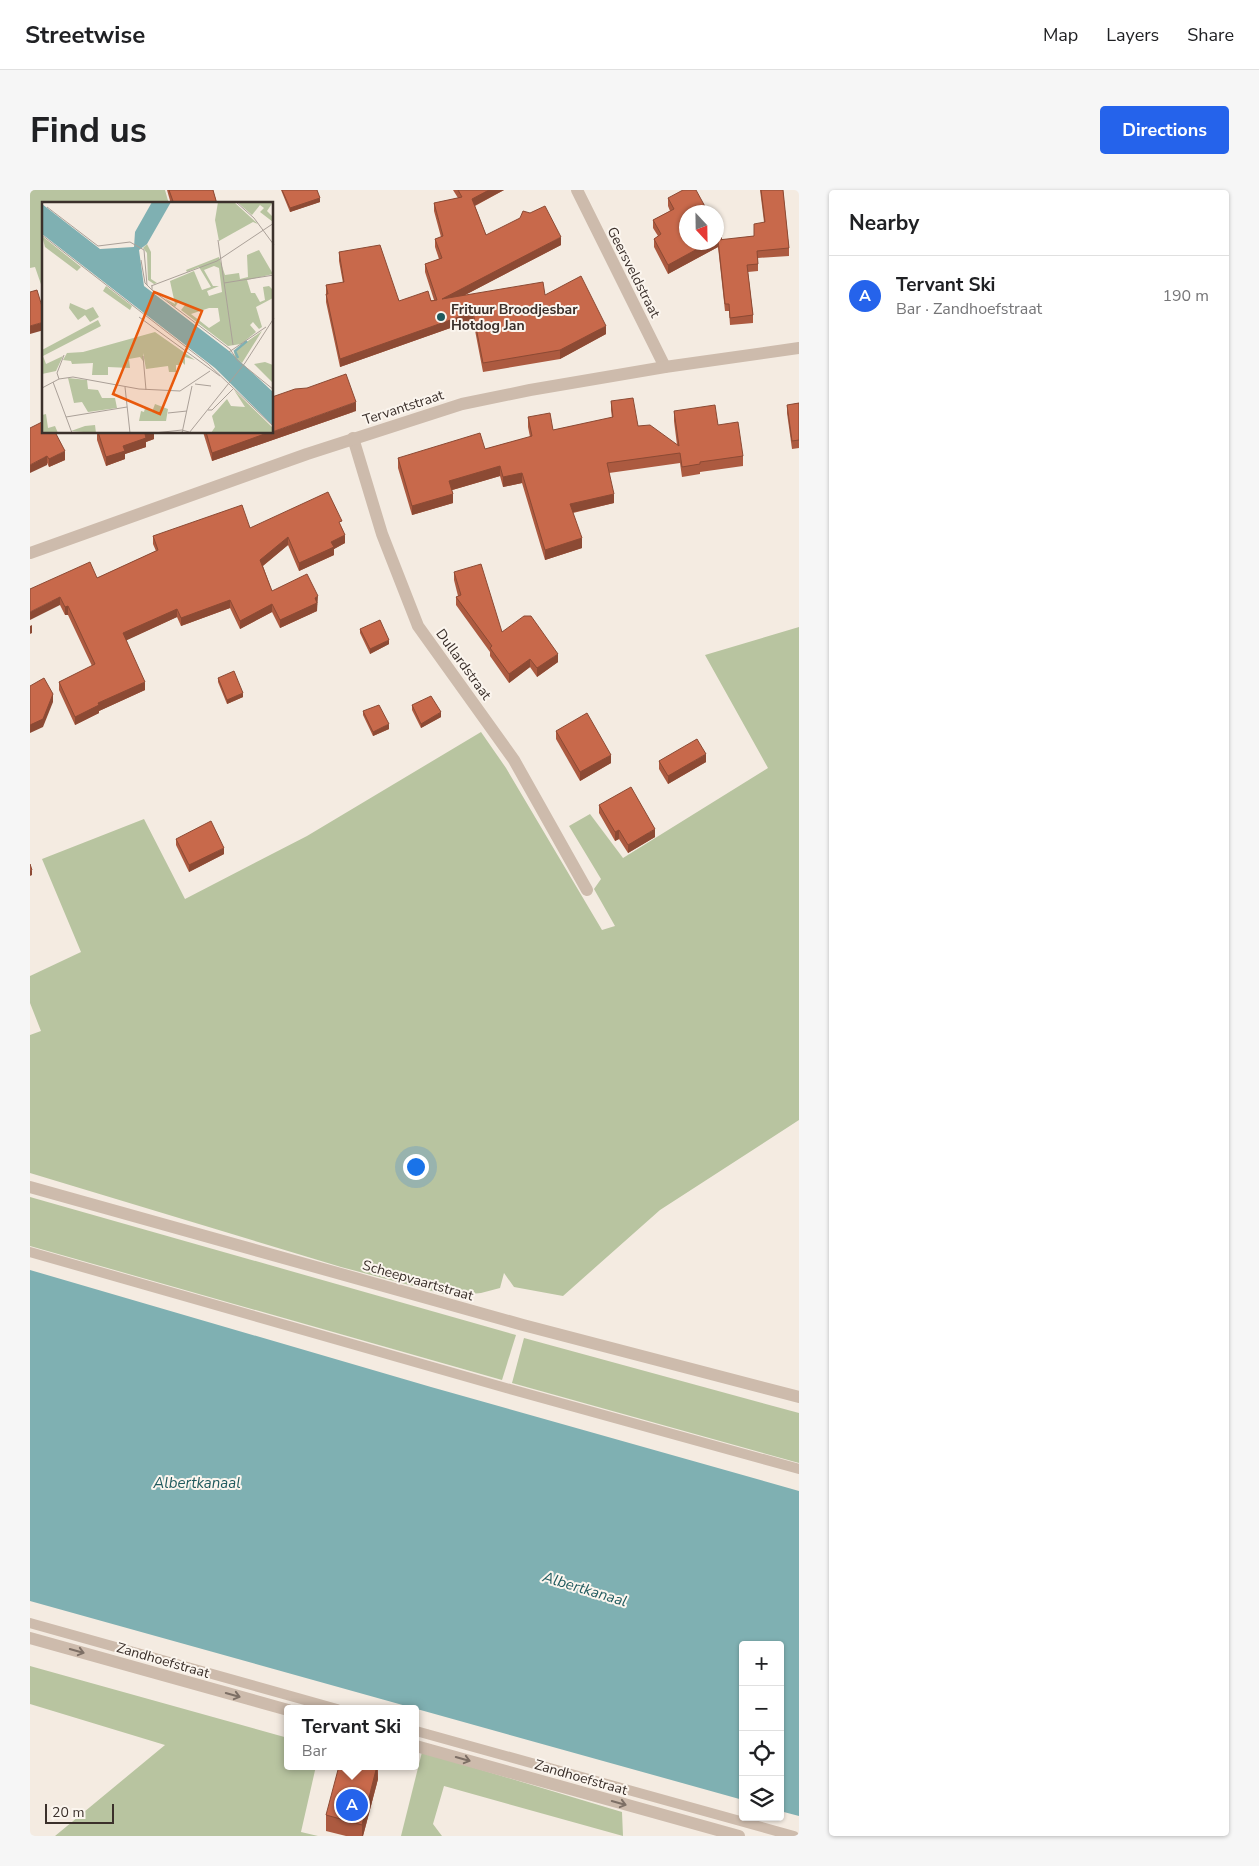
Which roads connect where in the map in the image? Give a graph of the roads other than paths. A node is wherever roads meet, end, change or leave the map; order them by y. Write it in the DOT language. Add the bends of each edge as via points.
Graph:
graph roads {
  1 [pos="576,190"];
  2 [pos="799,348"];
  3 [pos="665,367"];
  4 [pos="353,438"];
  5 [pos="30,553"];
  6 [pos="587,890"];
  7 [pos="30,1187"];
  8 [pos="30,1252"];
  9 [pos="799,1397"];
  10 [pos="799,1469"];
  11 [pos="30,1623"];
  12 [pos="30,1638"];
  13 [pos="323,1705"];
  14 [pos="284,1709"];
  15 [pos="419,1732"];
  16 [pos="419,1747"];
  17 [pos="739,1836"];
  18 [pos="794,1836"];
  1 -- 3 [label="street, Geersveldstraat"];
  2 -- 3 [label="street, Tervantstraat"];
  3 -- 4 [label="street, Tervantstraat" via="462,404"];
  4 -- 5 [label="street, Tervantstraat"];
  4 -- 6 [label="street, Dullardstraat" via="382,534 418,626 514,760"];
  7 -- 9 [label="street, Scheepvaartstraat" via="523,1326"];
  8 -- 10 [label="lane"];
  11 -- 13 [label="lane"];
  12 -- 14 [label="street, Zandhoefstraat, one-way"];
  15 -- 18 [label="lane"];
  16 -- 17 [label="street, Zandhoefstraat, one-way"];
}
